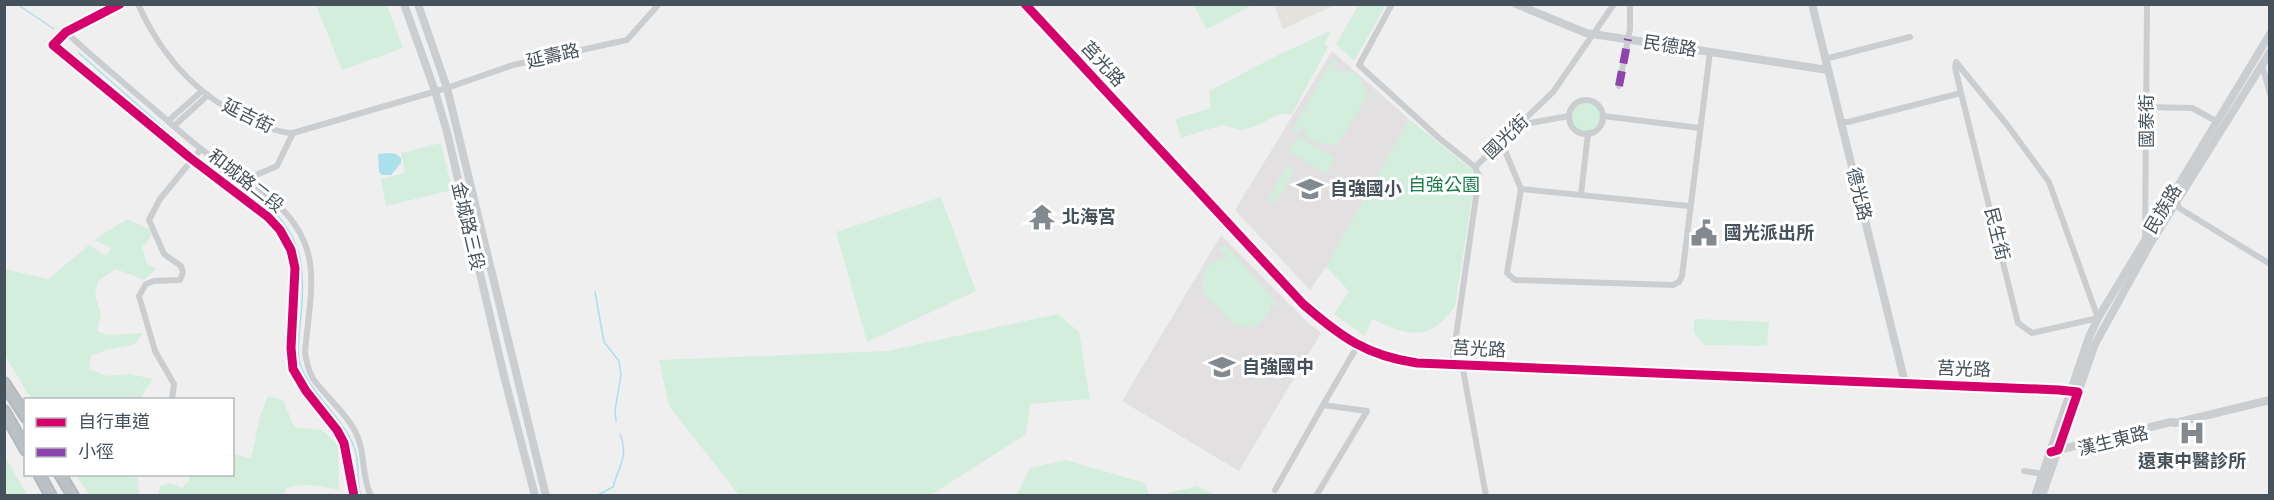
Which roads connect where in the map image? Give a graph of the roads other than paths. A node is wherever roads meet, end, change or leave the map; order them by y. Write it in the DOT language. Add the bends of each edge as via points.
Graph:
graph roads {
  1 [pos="120,4"];
  2 [pos="138,4"];
  3 [pos="405,4"];
  4 [pos="418,4"];
  5 [pos="659,4"];
  6 [pos="1025,4"];
  7 [pos="1392,4"];
  8 [pos="1516,4"];
  9 [pos="1614,4"];
  10 [pos="1630,4"];
  11 [pos="1812,4"];
  12 [pos="2147,4"];
  13 [pos="66,32"];
  14 [pos="1595,34"];
  15 [pos="2270,34"];
  16 [pos="1910,37"];
  17 [pos="1628,39"];
  18 [pos="1710,52"];
  19 [pos="2270,52"];
  20 [pos="1825,59"];
  21 [pos="2262,65"];
  22 [pos="1828,70"];
  23 [pos="1619,86"];
  24 [pos="447,88"];
  25 [pos="202,91"];
  26 [pos="435,91"];
  27 [pos="1961,93"];
  28 [pos="2270,94"];
  29 [pos="208,95"];
  30 [pos="2147,107"];
  31 [pos="1569,116"];
  32 [pos="1603,116"];
  33 [pos="168,121"];
  34 [pos="1840,122"];
  35 [pos="2216,122"];
  36 [pos="1518,125"];
  37 [pos="174,126"];
  38 [pos="1701,128"];
  39 [pos="292,133"];
  40 [pos="1588,133"];
  41 [pos="1501,141"];
  42 [pos="201,149"];
  43 [pos="192,160"];
  44 [pos="1475,167"];
  45 [pos="242,176"];
  46 [pos="231,189"];
  47 [pos="1521,189"];
  48 [pos="266,194"];
  49 [pos="1581,195"];
  50 [pos="2173,199"];
  51 [pos="1689,206"];
  52 [pos="257,208"];
  53 [pos="2145,237"];
  54 [pos="2270,264"];
  55 [pos="2098,318"];
  56 [pos="1358,345"];
  57 [pos="1452,364"];
  58 [pos="1462,364"];
  59 [pos="1905,383"];
  60 [pos="4,384"];
  61 [pos="2074,392"];
  62 [pos="172,398"];
  63 [pos="2270,400"];
  64 [pos="1323,405"];
  65 [pos="4,411"];
  66 [pos="24,414"];
  67 [pos="24,446"];
  68 [pos="2055,452"];
  69 [pos="2024,471"];
  70 [pos="40,476"];
  71 [pos="61,476"];
  72 [pos="2046,477"];
  73 [pos="1275,490"];
  74 [pos="51,495"];
  75 [pos="73,495"];
  76 [pos="354,495"];
  77 [pos="371,495"];
  78 [pos="535,495"];
  79 [pos="546,495"];
  80 [pos="1316,495"];
  81 [pos="1486,495"];
  82 [pos="2035,495"];
  83 [pos="2042,495"];
  1 -- 13 [label="street"];
  2 -- 25 [label="street, 延吉街" via="159,45"];
  3 -- 26 [label="street, 金城路三段"];
  4 -- 24 [label="street, 金城路三段"];
  5 -- 24 [label="street, 延壽路" via="627,39 513,65"];
  6 -- 56 [label="street, 莒光路" via="1303,304"];
  7 -- 44 [label="street" via="1359,65"];
  8 -- 14 [label="street, 民德路"];
  9 -- 14 [label="street, 國光街"];
  10 -- 17 [label="street"];
  11 -- 20 [label="street, 德光路"];
  12 -- 30 [label="street, 國泰街"];
  13 -- 33 [label="street, 和城路二段"];
  13 -- 43 [label="street, 和城路二段" via="53,45"];
  14 -- 17 [label="street, 民德路"];
  14 -- 36 [label="street, 國光街" via="1553,92"];
  15 -- 35 [label="street, 民族路"];
  16 -- 20 [label="street"];
  17 -- 18 [label="street, 民德路"];
  17 -- 23 [label="street"];
  18 -- 22 [label="street, 民德路"];
  18 -- 38 [label="street"];
  19 -- 21 [label="street, 民族路"];
  20 -- 22 [label="street, 德光路"];
  21 -- 28 [label="street"];
  21 -- 50 [label="street, 民族路"];
  22 -- 34 [label="street, 德光路"];
  24 -- 26 [label="street, 延壽路"];
  24 -- 79 [label="street, 金城路三段"];
  25 -- 29 [label="street, 延吉街"];
  25 -- 33 [label="street"];
  26 -- 39 [label="street, 延吉街"];
  26 -- 78 [label="street, 金城路三段"];
  27 -- 34 [label="street"];
  27 -- 55 [label="street, 民生街" via="2018,323 2032,333"];
  27 -- 55 [label="street, 民生街" via="1956,62 2049,182"];
  29 -- 37 [label="street"];
  29 -- 39 [label="street, 延吉街" via="243,118"];
  30 -- 35 [label="street" via="2192,108"];
  30 -- 53 [label="street, 國泰街"];
  31 -- 32 [label="street" via="1573,105 1583,100 1594,102"];
  31 -- 36 [label="street"];
  31 -- 40 [label="street" via="1572,127"];
  32 -- 38 [label="street"];
  32 -- 40 [label="street" via="1600,126"];
  33 -- 37 [label="street, 和城路二段"];
  34 -- 59 [label="street, 德光路"];
  35 -- 50 [label="street, 民族路"];
  36 -- 41 [label="street, 國光街"];
  37 -- 42 [label="street, 和城路二段"];
  38 -- 51 [label="street"];
  39 -- 45 [label="street" via="277,166"];
  40 -- 49 [label="street"];
  41 -- 44 [label="street, 國光街"];
  41 -- 47 [label="street"];
  42 -- 43 [label="street"];
  42 -- 45 [label="street, 和城路二段"];
  43 -- 46 [label="street, 和城路二段"];
  43 -- 62 [label="street" via="166,191 149,220 164,254 181,266 180,280 146,284 139,296 155,351 174,384"];
  44 -- 57 [label="street, 國光街" via="1479,176"];
  45 -- 46 [label="street"];
  45 -- 48 [label="street, 和城路二段"];
  46 -- 52 [label="street, 和城路二段"];
  47 -- 49 [label="street"];
  47 -- 51 [label="street" via="1507,273 1515,280 1674,285 1679,282"];
  48 -- 52 [label="street"];
  48 -- 77 [label="street, 和城路二段" via="291,220 304,241 311,273 307,366 355,431 362,446"];
  49 -- 51 [label="street"];
  50 -- 53 [label="street, 民族路"];
  50 -- 54 [label="street" via="2179,208"];
  50 -- 61 [label="street, 民族路" via="2095,344"];
  52 -- 76 [label="street, 和城路二段" via="280,230 291,250 295,268 293,369 344,443"];
  53 -- 55 [label="street, 民族路"];
  55 -- 61 [label="street, 民族路"];
  56 -- 57 [label="street, 莒光路" via="1399,361"];
  56 -- 64 [label="street"];
  57 -- 58 [label="street, 莒光路"];
  58 -- 59 [label="street, 莒光路"];
  58 -- 81 [label="street"];
  59 -- 61 [label="street, 莒光路"];
  60 -- 66 [label="highway"];
  61 -- 68 [label="street"];
  63 -- 68 [label="street, 漢生東路"];
  64 -- 73 [label="street"];
  64 -- 80 [label="street" via="1367,411"];
  65 -- 67 [label="highway"];
  68 -- 72 [label="street"];
  69 -- 72 [label="street"];
  70 -- 74 [label="highway"];
  71 -- 75 [label="highway"];
  72 -- 82 [label="street"];
  72 -- 83 [label="street"];
}
